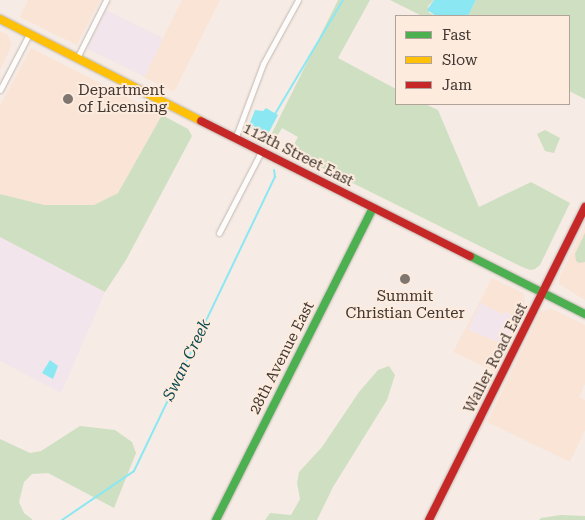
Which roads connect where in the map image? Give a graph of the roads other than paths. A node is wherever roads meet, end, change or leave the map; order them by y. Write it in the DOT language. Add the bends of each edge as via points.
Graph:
graph roads {
  1 [pos="106,0"];
  2 [pos="298,0"];
  3 [pos="0,19"];
  4 [pos="29,34"];
  5 [pos="77,58"];
  6 [pos="0,90"];
  7 [pos="235,138"];
  8 [pos="261,152"];
  9 [pos="585,207"];
  10 [pos="373,208"];
  11 [pos="219,233"];
  12 [pos="543,293"];
  13 [pos="585,314"];
  14 [pos="216,520"];
  15 [pos="429,520"];
  1 -- 5 [label="street"];
  2 -- 7 [label="street" via="263,64"];
  3 -- 4 [label="street, 112th Street East"];
  4 -- 5 [label="street, 112th Street East"];
  4 -- 6 [label="street"];
  5 -- 7 [label="street, 112th Street East"];
  7 -- 8 [label="street, 112th Street East"];
  8 -- 10 [label="street, 112th Street East"];
  8 -- 11 [label="street"];
  9 -- 12 [label="street, Waller Road East"];
  10 -- 12 [label="street, 112th Street East"];
  10 -- 14 [label="street, 28th Avenue East"];
  12 -- 13 [label="street, 112th Street East"];
  12 -- 15 [label="street, Waller Road East"];
}
